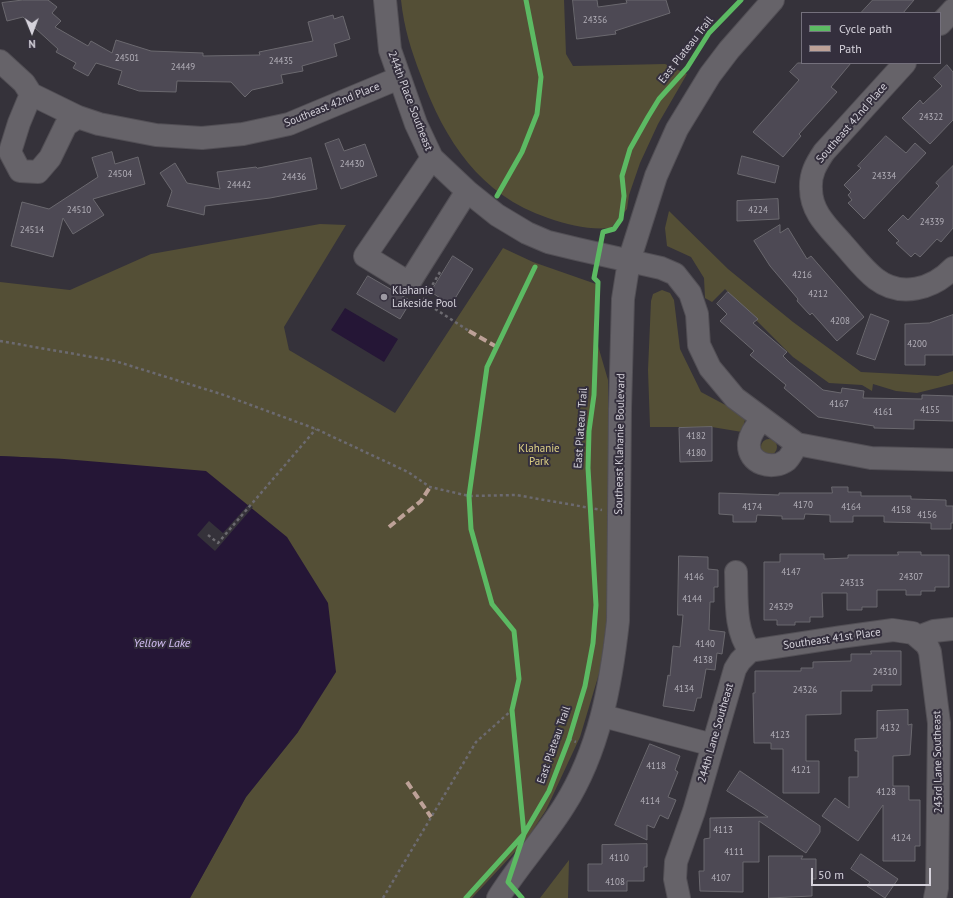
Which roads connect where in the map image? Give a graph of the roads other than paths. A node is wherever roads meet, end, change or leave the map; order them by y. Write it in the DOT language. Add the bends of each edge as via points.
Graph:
graph roads {
  1 [pos="385,0"];
  2 [pos="773,0"];
  3 [pos="953,10"];
  4 [pos="941,23"];
  5 [pos="0,61"];
  6 [pos="904,64"];
  7 [pos="399,78"];
  8 [pos="31,94"];
  9 [pos="78,117"];
  10 [pos="432,158"];
  11 [pos="467,191"];
  12 [pos="629,261"];
  13 [pos="953,268"];
  14 [pos="762,420"];
  15 [pos="797,444"];
  16 [pos="953,460"];
  17 [pos="736,572"];
  18 [pos="953,629"];
  19 [pos="916,635"];
  20 [pos="750,651"];
  21 [pos="603,716"];
  22 [pos="713,745"];
  23 [pos="498,898"];
  24 [pos="679,898"];
  25 [pos="935,898"];
  1 -- 7 [label="street, 244th Place Southeast" via="390,50"];
  2 -- 12 [label="street, Southeast Klahanie Boulevard" via="710,74 677,129 656,176"];
  3 -- 4 [label="street"];
  5 -- 8 [label="street" via="24,83"];
  6 -- 13 [label="street, Southeast 42nd Place" via="824,152 815,165 810,189 819,216 876,280 903,289 930,286"];
  7 -- 9 [label="street, Southeast 42nd Place" via="289,124 243,134 202,138 156,135 99,124"];
  7 -- 10 [label="street, 244th Place Southeast"];
  8 -- 9 [label="street, Southeast 42nd Place"];
  8 -- 9 [label="street" via="10,152 20,171 38,172 50,158 66,125"];
  10 -- 11 [label="street, 244th Place Southeast"];
  10 -- 11 [label="street" via="365,256 408,283"];
  11 -- 12 [label="street, 244th Place Southeast" via="497,215 527,233 577,249"];
  12 -- 14 [label="street, 244th Place Southeast" via="661,268 675,274 684,283 697,314 699,345 710,368 735,398"];
  12 -- 21 [label="street, Southeast Klahanie Boulevard" via="623,299 618,621"];
  14 -- 15 [label="street, 244th Place Southeast"];
  14 -- 15 [label="street" via="753,430 749,444 752,456 762,465 776,466 788,459"];
  15 -- 16 [label="street, 244th Place Southeast" via="871,458"];
  17 -- 20 [label="street" via="741,636"];
  18 -- 19 [label="street"];
  19 -- 20 [label="street, Southeast 41st Place" via="893,630"];
  19 -- 25 [label="street, 243rd Lane Southeast" via="930,652 938,709 940,782 938,888"];
  20 -- 22 [label="street, 244th Lane Southeast" via="735,669"];
  21 -- 22 [label="street"];
  21 -- 23 [label="street, Southeast Klahanie Boulevard" via="586,764 564,805"];
  22 -- 24 [label="street, 244th Lane Southeast" via="676,862 675,880"];
}
